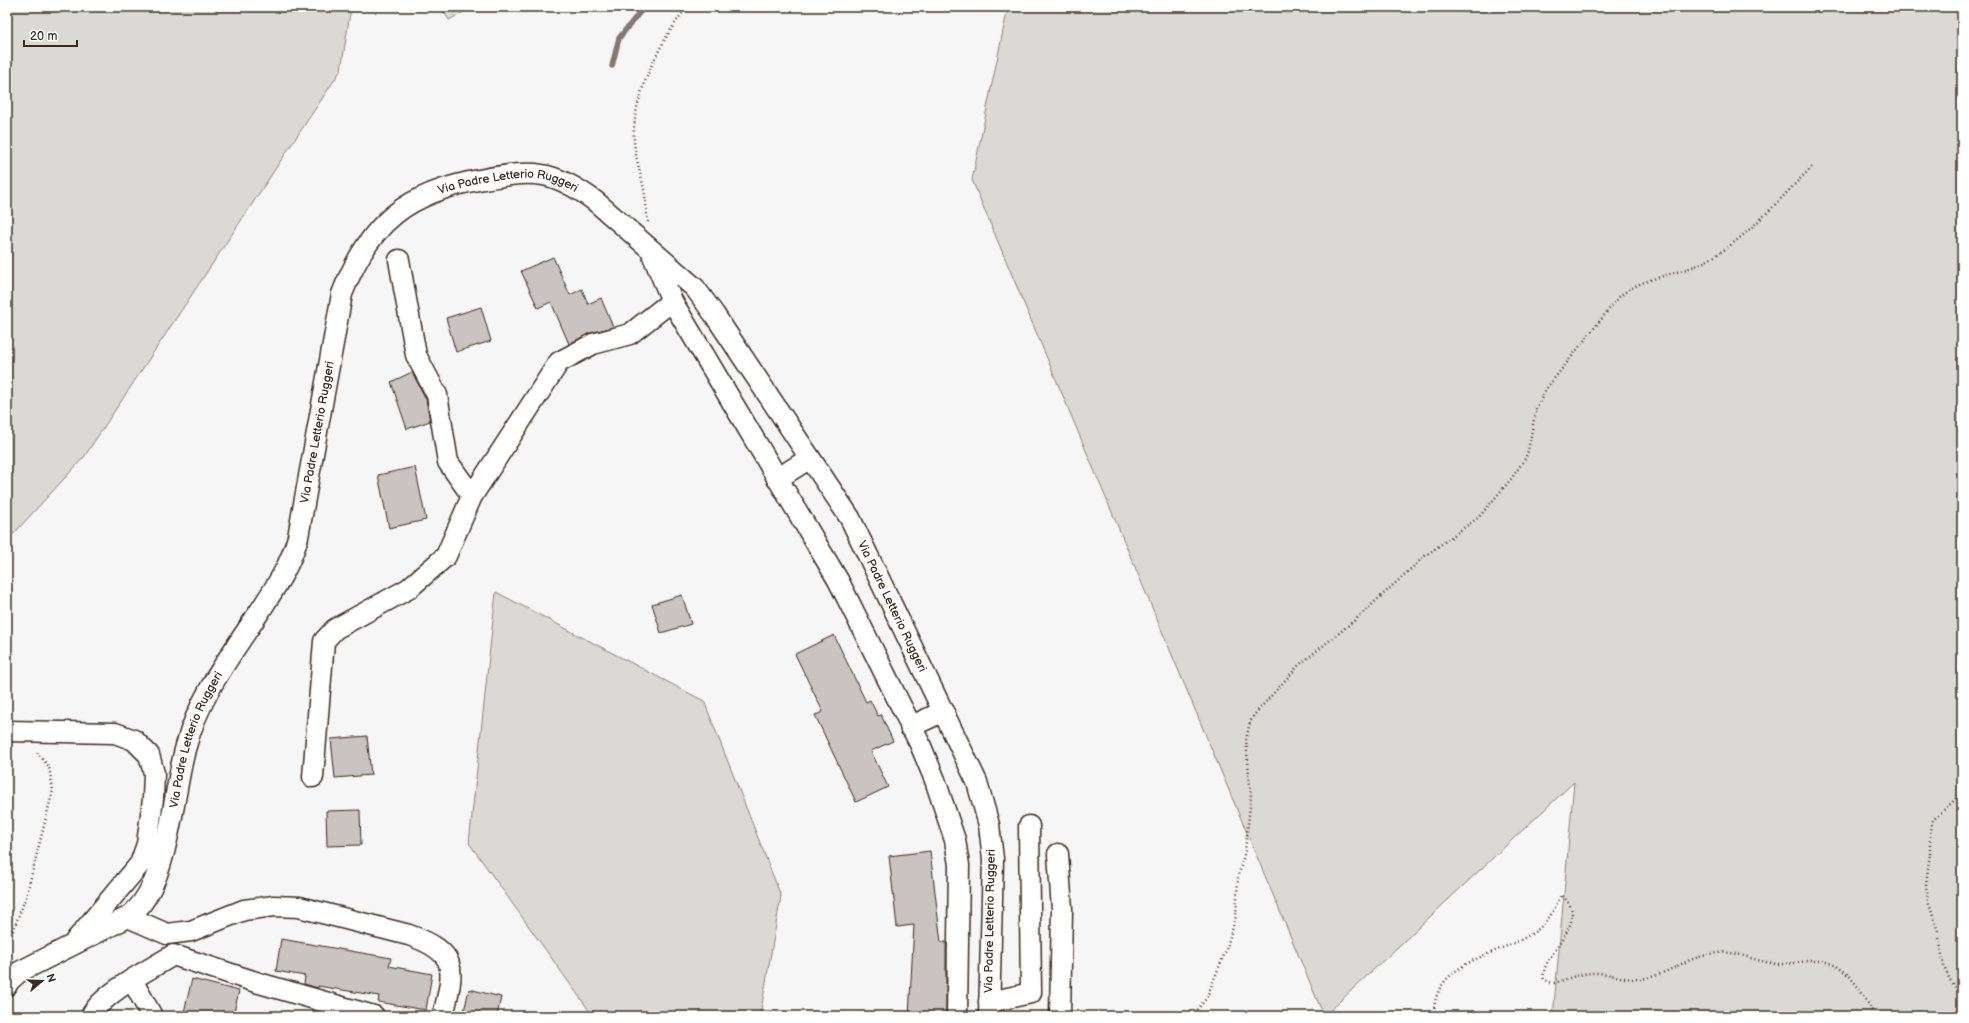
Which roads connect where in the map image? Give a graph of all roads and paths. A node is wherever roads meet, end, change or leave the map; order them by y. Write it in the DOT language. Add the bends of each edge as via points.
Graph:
graph roads {
  1 [pos="687,7"];
  2 [pos="1813,166"];
  3 [pos="652,252"];
  4 [pos="399,260"];
  5 [pos="672,301"];
  6 [pos="810,458"];
  7 [pos="777,479"];
  8 [pos="472,496"];
  9 [pos="944,711"];
  10 [pos="910,727"];
  11 [pos="14,731"];
  12 [pos="313,777"];
  13 [pos="1962,793"];
  14 [pos="1029,826"];
  15 [pos="1058,854"];
  16 [pos="128,917"];
  17 [pos="7,946"];
  18 [pos="71,946"];
  19 [pos="132,980"];
  20 [pos="7,983"];
  21 [pos="1962,994"];
  22 [pos="989,1009"];
  23 [pos="91,1016"];
  24 [pos="152,1016"];
  25 [pos="374,1016"];
  26 [pos="443,1016"];
  27 [pos="957,1016"];
  28 [pos="1060,1016"];
  29 [pos="1192,1016"];
  30 [pos="1434,1016"];
  31 [pos="1875,1016"];
  1 -- 3 [label="path" via="670,30 648,74 635,121 634,140"];
  2 -- 29 [label="path" via="1741,237 1714,256 1633,286 1618,298 1546,389 1536,409 1525,459 1479,518 1425,556 1298,666 1254,715 1246,740 1251,797 1247,841 1238,878 1236,916 1226,950 1206,999"];
  3 -- 5 [label="street, Via Padre Letterio Ruggeri"];
  3 -- 6 [label="street, Via Padre Letterio Ruggeri" via="694,288 714,314"];
  3 -- 16 [label="street, Via Padre Letterio Ruggeri" via="577,188 556,177 534,173 454,184 438,189 408,204 365,246 356,260 342,294 293,555 285,573 202,703 186,746 159,870 144,902"];
  4 -- 8 [label="street" via="416,355 437,395 448,462"];
  5 -- 7 [label="street, Via Padre Letterio Ruggeri"];
  5 -- 8 [label="street" via="630,334 593,344 559,362"];
  6 -- 7 [label="street"];
  6 -- 9 [label="street, Via Padre Letterio Ruggeri" via="850,518"];
  7 -- 10 [label="street, Via Padre Letterio Ruggeri" via="838,580"];
  8 -- 12 [label="street" via="446,556 408,589 335,630 324,641"];
  9 -- 10 [label="street"];
  9 -- 22 [label="street, Via Padre Letterio Ruggeri" via="977,782 989,825 993,858"];
  10 -- 27 [label="street, Via Padre Letterio Ruggeri" via="935,780 955,840 959,865"];
  11 -- 17 [label="path" via="49,767 53,790 26,897"];
  11 -- 18 [label="street" via="115,733 134,740 149,755 154,773 147,844 140,864"];
  13 -- 21 [label="path" via="1933,820 1926,884 1944,967 1950,980"];
  14 -- 22 [label="street" via="1031,993"];
  15 -- 28 [label="street" via="1062,909"];
  16 -- 18 [label="street, Via Padre Letterio Ruggeri"];
  16 -- 26 [label="street" via="167,934 191,931 244,910 274,906 299,907 408,935 441,950 448,961 452,979"];
  18 -- 20 [label="street, Via Padre Letterio Ruggeri" via="19,972"];
  19 -- 23 [label="street" via="95,1007"];
  19 -- 24 [label="street"];
  19 -- 25 [label="street" via="173,955"];
  30 -- 31 [label="path" via="1440,990 1451,975 1470,962 1537,930 1551,915 1561,895 1568,900 1572,915 1563,940 1544,969 1544,979 1549,982 1554,983 1584,973 1603,973 1640,979 1703,956 1725,952 1734,952 1772,964 1823,961 1832,963 1845,972"];
}
